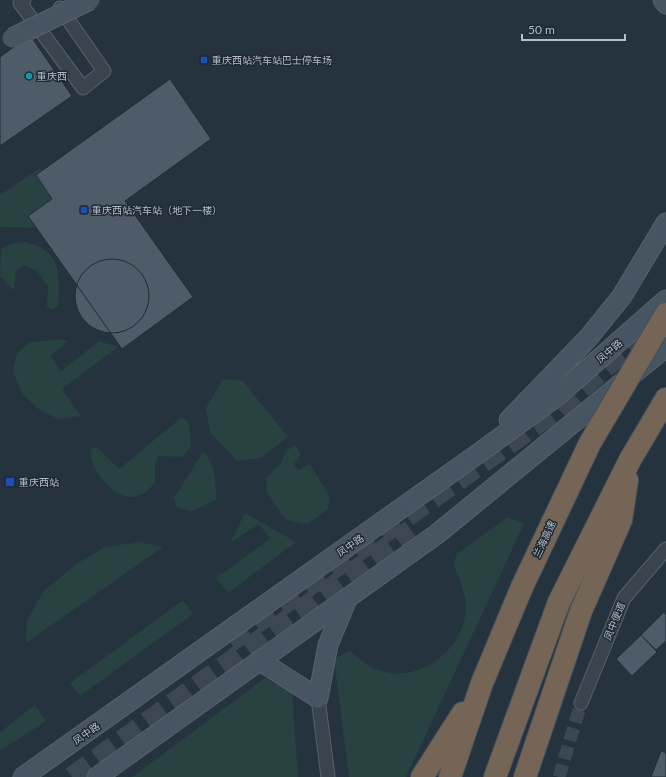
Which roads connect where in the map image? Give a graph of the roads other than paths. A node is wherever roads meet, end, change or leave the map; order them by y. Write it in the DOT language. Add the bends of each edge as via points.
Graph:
graph roads {
  1 [pos="24,0"];
  2 [pos="60,0"];
  3 [pos="71,0"];
  4 [pos="90,0"];
  5 [pos="663,0"];
  6 [pos="666,4"];
  7 [pos="6,41"];
  8 [pos="666,223"];
  9 [pos="666,300"];
  10 [pos="666,314"];
  11 [pos="666,347"];
  12 [pos="666,399"];
  13 [pos="472,458"];
  14 [pos="630,460"];
  15 [pos="666,550"];
  16 [pos="347,599"];
  17 [pos="260,661"];
  18 [pos="482,683"];
  19 [pos="318,698"];
  20 [pos="581,704"];
  21 [pos="23,777"];
  22 [pos="97,777"];
  23 [pos="328,777"];
  24 [pos="422,777"];
  25 [pos="450,777"];
  26 [pos="495,777"];
  27 [pos="525,777"];
  1 -- 3 [label="street" via="20,3 83,88 104,71 59,9"];
  2 -- 7 [label="main road, bridge"];
  4 -- 7 [label="main road, bridge"];
  5 -- 6 [label="main road"];
  8 -- 13 [label="main road" via="622,296 589,337"];
  9 -- 13 [label="main road, 凤中路" via="556,397"];
  10 -- 18 [label="highway, 兰海高速, bridge" via="590,443 522,587"];
  11 -- 16 [label="main road" via="437,534"];
  12 -- 14 [label="highway"];
  13 -- 21 [label="main road, 凤中路"];
  14 -- 26 [label="highway" via="559,602"];
  14 -- 27 [label="highway" via="621,520 581,611"];
  15 -- 20 [label="street, 凤中便道" via="624,598"];
  16 -- 17 [label="main road"];
  16 -- 19 [label="main road" via="328,645"];
  17 -- 19 [label="main road"];
  17 -- 22 [label="main road"];
  18 -- 24 [label="highway"];
  18 -- 25 [label="highway, 兰海高速"];
  19 -- 23 [label="street"];
}
